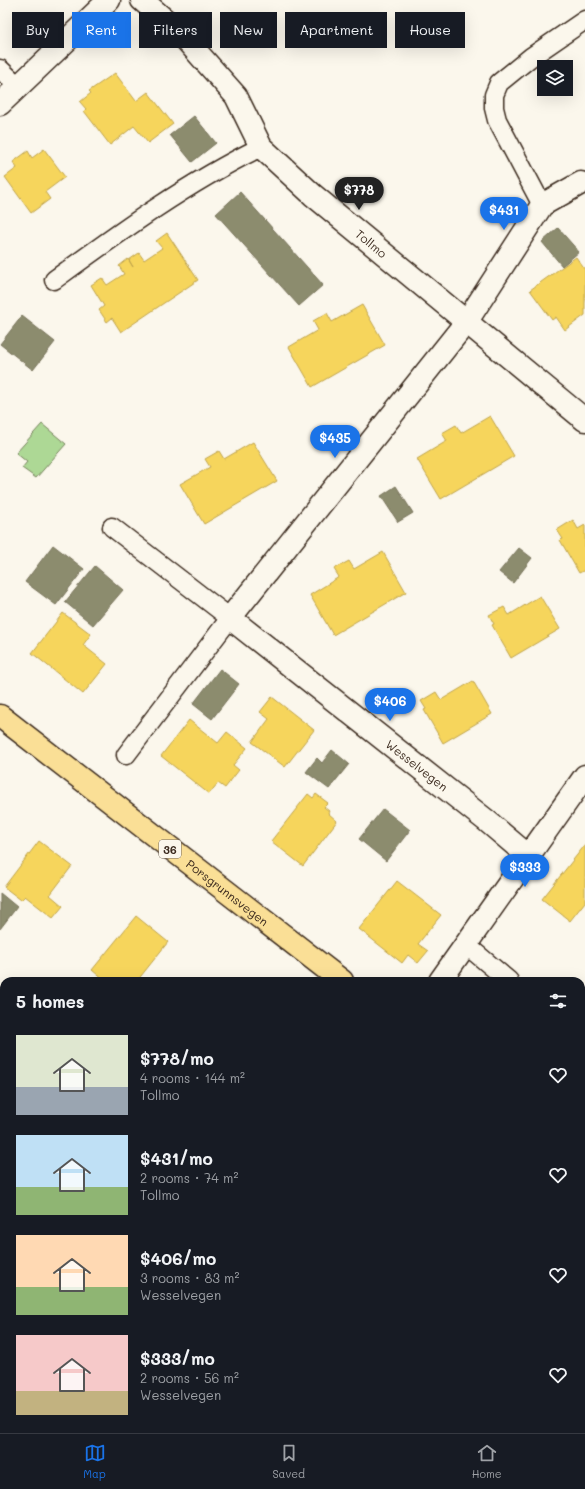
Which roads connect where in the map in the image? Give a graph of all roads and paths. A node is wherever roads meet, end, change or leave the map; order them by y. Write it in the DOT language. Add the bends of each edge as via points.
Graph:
graph roads {
  1 [pos="109,0"];
  2 [pos="142,0"];
  3 [pos="585,20"];
  4 [pos="0,69"];
  5 [pos="18,86"];
  6 [pos="0,104"];
  7 [pos="261,147"];
  8 [pos="581,183"];
  9 [pos="542,204"];
  10 [pos="54,280"];
  11 [pos="467,321"];
  12 [pos="585,420"];
  13 [pos="112,526"];
  14 [pos="230,618"];
  15 [pos="0,716"];
  16 [pos="126,755"];
  17 [pos="585,776"];
  18 [pos="528,855"];
  19 [pos="465,944"];
  20 [pos="337,977"];
  21 [pos="443,977"];
  22 [pos="504,977"];
  1 -- 5 [label="street"];
  2 -- 7 [label="street, Tollmo" via="180,33 236,96"];
  3 -- 9 [label="lane" via="531,57 499,83 494,95 497,120"];
  4 -- 5 [label="lane"];
  5 -- 6 [label="street"];
  7 -- 10 [label="lane" via="236,159 144,215"];
  7 -- 11 [label="street, Tollmo" via="313,195"];
  8 -- 9 [label="street"];
  9 -- 11 [label="street"];
  11 -- 12 [label="street, Tollmo"];
  11 -- 14 [label="street"];
  13 -- 14 [label="lane"];
  14 -- 16 [label="lane"];
  14 -- 18 [label="street, Wesselvegen"];
  15 -- 20 [label="highway, Porsgrunnsvegen / 36"];
  17 -- 18 [label="street"];
  18 -- 19 [label="street"];
  19 -- 21 [label="street"];
  19 -- 22 [label="lane"];
}
